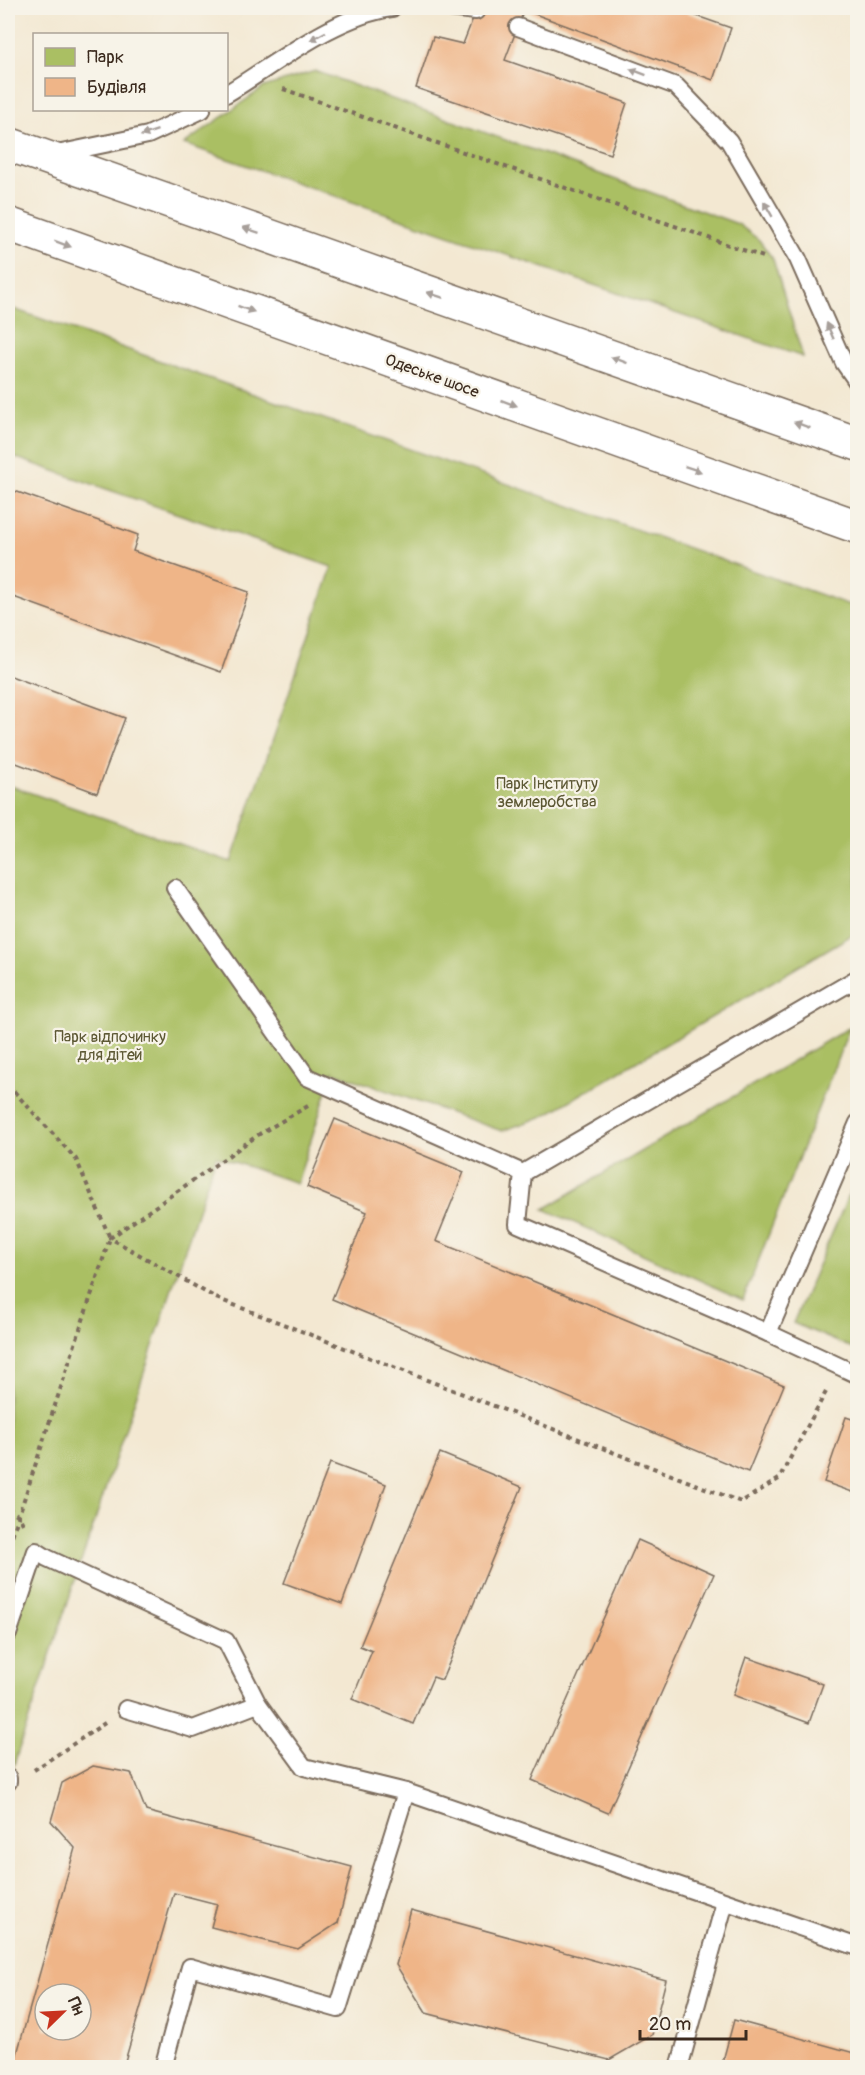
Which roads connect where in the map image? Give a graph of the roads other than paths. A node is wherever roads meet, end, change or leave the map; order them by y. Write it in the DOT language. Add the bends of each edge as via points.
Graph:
graph roads {
  1 [pos="392,8"];
  2 [pos="450,8"];
  3 [pos="476,11"];
  4 [pos="518,27"];
  5 [pos="228,93"];
  6 [pos="200,111"];
  7 [pos="8,144"];
  8 [pos="43,156"];
  9 [pos="8,224"];
  10 [pos="858,383"];
  11 [pos="858,444"];
  12 [pos="858,527"];
  13 [pos="175,888"];
  14 [pos="858,978"];
  15 [pos="858,1123"];
  16 [pos="522,1173"];
  17 [pos="768,1333"];
  18 [pos="858,1375"];
  19 [pos="8,1634"];
  20 [pos="258,1704"];
  21 [pos="126,1709"];
  22 [pos="406,1792"];
  23 [pos="725,1902"];
  24 [pos="858,1947"];
  25 [pos="164,2067"];
  26 [pos="679,2067"];
  1 -- 5 [label="lane, one-way" via="376,10 317,36"];
  2 -- 3 [label="lane"];
  10 -- 4 [label="lane, one-way" via="844,363 798,259 729,141 676,86"];
  6 -- 8 [label="lane, one-way" via="148,135"];
  7 -- 8 [label="highway"];
  11 -- 8 [label="highway, one-way"];
  9 -- 12 [label="highway, Одеське шосе, one-way"];
  13 -- 16 [label="lane" via="307,1077"];
  14 -- 16 [label="lane"];
  15 -- 17 [label="lane"];
  16 -- 17 [label="lane" via="518,1224"];
  17 -- 18 [label="lane"];
  19 -- 20 [label="lane" via="36,1551 226,1641"];
  20 -- 21 [label="lane" via="193,1729"];
  20 -- 22 [label="lane" via="304,1767"];
  22 -- 23 [label="lane"];
  22 -- 25 [label="lane" via="338,2009 189,1967"];
  23 -- 24 [label="lane"];
  23 -- 26 [label="lane"];
}
